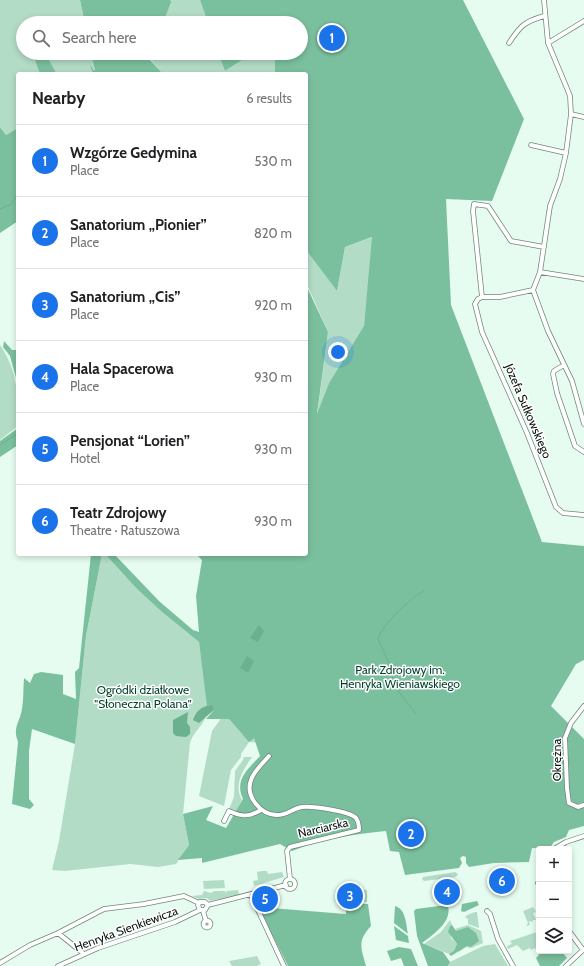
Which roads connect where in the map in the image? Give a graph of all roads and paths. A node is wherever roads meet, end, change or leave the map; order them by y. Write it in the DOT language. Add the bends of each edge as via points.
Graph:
graph roads {
  1 [pos="544,0"];
  2 [pos="544,16"];
  3 [pos="584,21"];
  4 [pos="509,42"];
  5 [pos="548,43"];
  6 [pos="571,114"];
  7 [pos="584,117"];
  8 [pos="531,145"];
  9 [pos="566,153"];
  10 [pos="544,247"];
  11 [pos="540,272"];
  12 [pos="584,279"];
  13 [pos="533,290"];
  14 [pos="482,297"];
  15 [pos="564,364"];
  16 [pos="584,424"];
  17 [pos="584,452"];
  18 [pos="584,515"];
  19 [pos="584,706"];
  20 [pos="269,756"];
  21 [pos="584,806"];
  22 [pos="261,810"];
  23 [pos="224,821"];
  24 [pos="584,836"];
  25 [pos="559,846"];
  26 [pos="290,879"];
  27 [pos="286,886"];
  28 [pos="251,895"];
  29 [pos="198,903"];
  30 [pos="208,905"];
  31 [pos="201,910"];
  32 [pos="487,911"];
  33 [pos="206,921"];
  34 [pos="58,933"];
  35 [pos="572,935"];
  36 [pos="584,949"];
  37 [pos="84,954"];
  38 [pos="0,963"];
  39 [pos="58,966"];
  40 [pos="284,966"];
  41 [pos="513,966"];
  42 [pos="566,966"];
  1 -- 2 [label="street"];
  2 -- 4 [label="street" via="526,21"];
  2 -- 5 [label="street"];
  3 -- 5 [label="street"];
  5 -- 6 [label="street" via="570,96"];
  6 -- 7 [label="street"];
  6 -- 9 [label="street"];
  8 -- 9 [label="street"];
  9 -- 10 [label="street" via="550,206"];
  10 -- 11 [label="street"];
  10 -- 14 [label="street, Józefa Sułkowskiego" via="511,241 488,206 474,204"];
  11 -- 12 [label="street"];
  11 -- 13 [label="street"];
  13 -- 14 [label="street" via="500,297"];
  13 -- 15 [label="street" via="548,331"];
  14 -- 18 [label="street, Józefa Sułkowskiego" via="474,304 482,332 527,433 556,508 563,513"];
  15 -- 16 [label="street" via="572,381"];
  15 -- 17 [label="street" via="553,374 557,393 575,446"];
  19 -- 21 [label="street, Okrężna" via="571,723 565,744 569,803 578,807"];
  20 -- 22 [label="street" via="250,781 252,796"];
  22 -- 23 [label="street" via="250,816 241,816 229,811"];
  22 -- 26 [label="street, Narciarska" via="283,815 302,807 311,808 345,813 354,817 358,823 359,830 290,847 287,851"];
  24 -- 25 [label="street"];
  26 -- 27 [label="street" via="287,880"];
  26 -- 27 [label="street" via="294,880 295,886"];
  27 -- 28 [label="street"];
  28 -- 30 [label="street"];
  28 -- 40 [label="street"];
  29 -- 30 [label="street" via="204,901"];
  29 -- 31 [label="street"];
  29 -- 34 [label="street" via="184,896 104,909"];
  30 -- 31 [label="street" via="207,909"];
  31 -- 33 [label="street"];
  31 -- 37 [label="street, Henryka Sienkiewicza" via="175,922"];
  32 -- 41 [label="street" via="498,939"];
  34 -- 37 [label="street"];
  34 -- 38 [label="street" via="30,945"];
  35 -- 36 [label="street"];
  36 -- 42 [label="street"];
  37 -- 39 [label="street, Henryka Sienkiewicza"];
}
